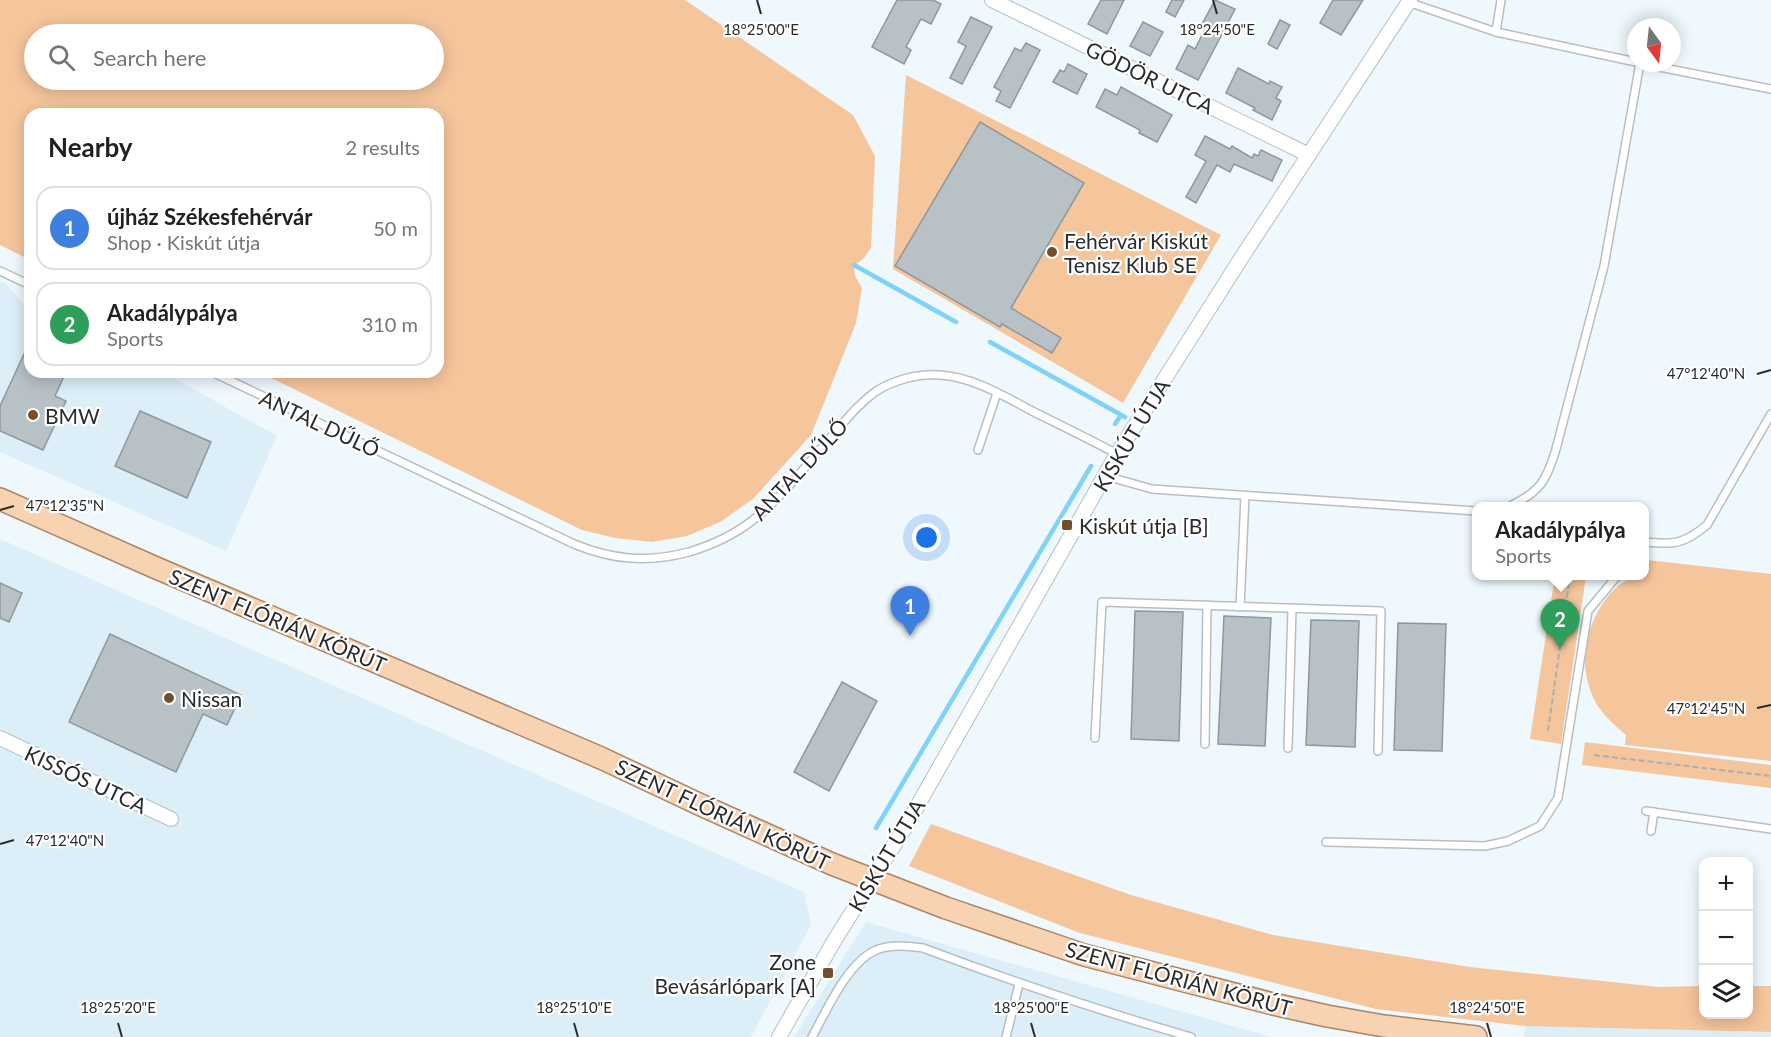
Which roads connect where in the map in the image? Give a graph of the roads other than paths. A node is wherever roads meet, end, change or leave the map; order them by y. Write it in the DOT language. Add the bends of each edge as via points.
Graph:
graph roads {
  1 [pos="992,0"];
  2 [pos="1501,0"];
  3 [pos="1409,1"];
  4 [pos="1496,32"];
  5 [pos="1627,61"];
  6 [pos="1681,71"];
  7 [pos="1636,72"];
  8 [pos="1771,88"];
  9 [pos="1309,155"];
  10 [pos="0,271"];
  11 [pos="24,282"];
  12 [pos="225,378"];
  13 [pos="997,393"];
  14 [pos="1771,414"];
  15 [pos="978,450"];
  16 [pos="1117,454"];
  17 [pos="1106,476"];
  18 [pos="1245,496"];
  19 [pos="0,499"];
  20 [pos="1519,502"];
  21 [pos="1472,511"];
  22 [pos="1649,542"];
  23 [pos="1614,580"];
  24 [pos="1207,605"];
  25 [pos="1240,607"];
  26 [pos="1292,608"];
  27 [pos="0,738"];
  28 [pos="1095,738"];
  29 [pos="1205,744"];
  30 [pos="1288,748"];
  31 [pos="1378,751"];
  32 [pos="171,819"];
  33 [pos="1771,829"];
  34 [pos="1651,831"];
  35 [pos="1326,842"];
  36 [pos="872,880"];
  37 [pos="1019,984"];
  38 [pos="780,1037"];
  39 [pos="812,1037"];
  40 [pos="1006,1037"];
  41 [pos="1191,1037"];
  42 [pos="1476,1037"];
  1 -- 9 [label="street, GÖDÖR UTCA"];
  2 -- 4 [label="lane"];
  3 -- 4 [label="lane"];
  3 -- 9 [label="street, KISKÚT ÚTJA"];
  4 -- 5 [label="lane"];
  6 -- 8 [label="lane"];
  7 -- 20 [label="lane" via="1604,266 1551,468 1541,484"];
  9 -- 16 [label="street, KISKÚT ÚTJA"];
  10 -- 11 [label="lane"];
  12 -- 13 [label="lane, ANTAL DŰLŐ" via="574,544 597,553 647,560 706,547 732,535 777,497 857,407 897,381 939,374"];
  13 -- 15 [label="lane"];
  13 -- 16 [label="lane, ANTAL DŰLŐ"];
  14 -- 22 [label="lane" via="1707,525 1679,543"];
  16 -- 17 [label="street, KISKÚT ÚTJA"];
  17 -- 18 [label="lane" via="1152,489"];
  17 -- 36 [label="street, KISKÚT ÚTJA"];
  18 -- 21 [label="lane"];
  18 -- 25 [label="lane"];
  19 -- 36 [label="main road, SZENT FLÓRIÁN KÖRÚT" via="601,758"];
  23 -- 35 [label="lane" via="1588,611 1558,798 1540,826 1508,842 1485,846"];
  24 -- 25 [label="lane"];
  24 -- 28 [label="lane" via="1102,602"];
  24 -- 29 [label="lane"];
  25 -- 26 [label="lane"];
  26 -- 30 [label="lane"];
  26 -- 31 [label="lane" via="1381,611"];
  27 -- 32 [label="street, KISSÓS UTCA"];
  33 -- 34 [label="lane" via="1650,811"];
  36 -- 38 [label="street, KISKÚT ÚTJA"];
  36 -- 42 [label="main road, SZENT FLÓRIÁN KÖRÚT" via="1047,943 1133,968 1327,1016"];
  37 -- 39 [label="lane" via="923,948 891,946 866,956 853,969"];
  37 -- 40 [label="lane"];
  37 -- 41 [label="lane"];
}
